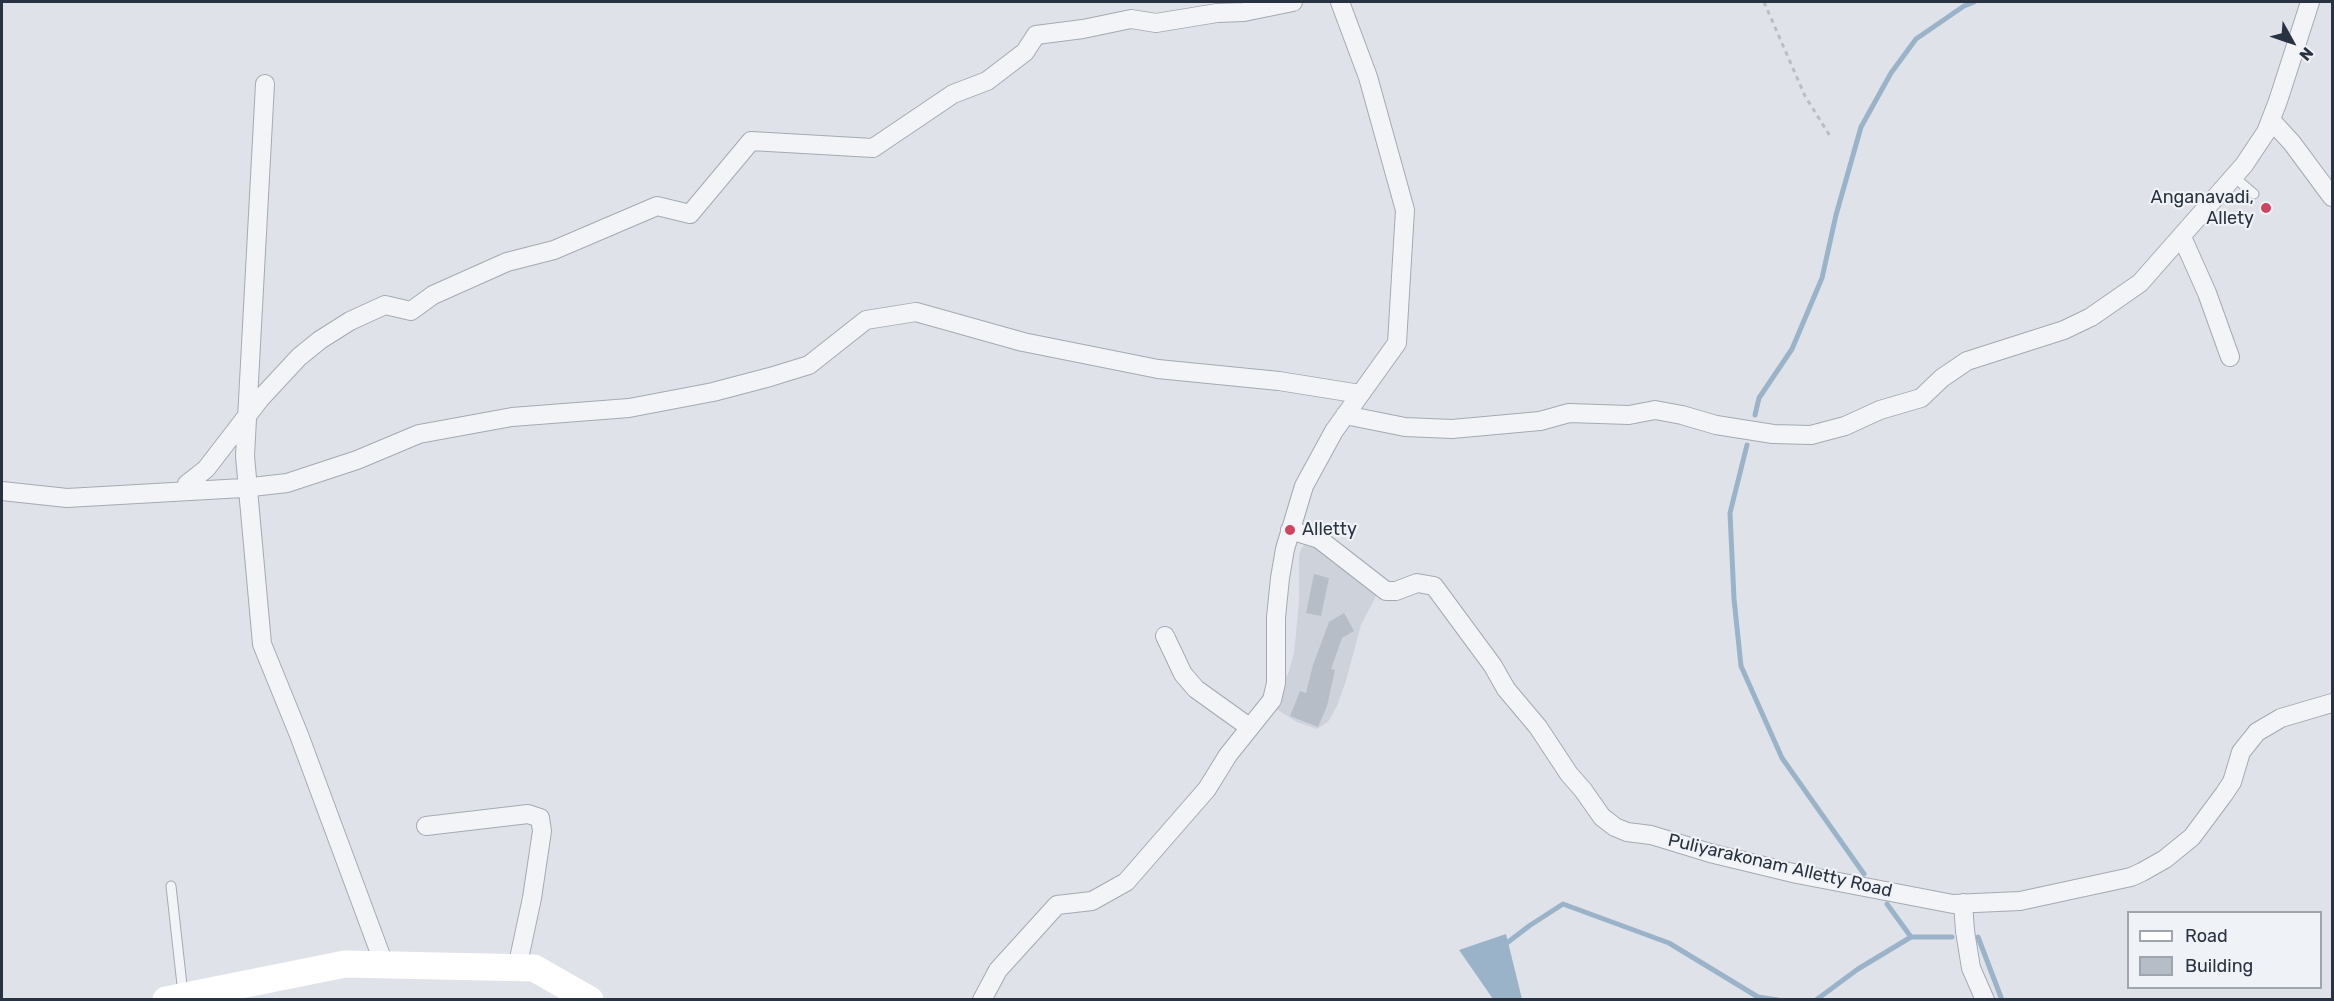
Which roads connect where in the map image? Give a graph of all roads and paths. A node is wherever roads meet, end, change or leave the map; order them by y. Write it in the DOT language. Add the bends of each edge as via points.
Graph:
graph roads {
  1 [pos="1293,2"];
  2 [pos="1340,2"];
  3 [pos="1764,2"];
  4 [pos="2310,2"];
  5 [pos="265,84"];
  6 [pos="2271,120"];
  7 [pos="1830,136"];
  8 [pos="2234,177"];
  9 [pos="2254,194"];
  10 [pos="2332,197"];
  11 [pos="2182,237"];
  12 [pos="2230,357"];
  13 [pos="1360,394"];
  14 [pos="247,415"];
  15 [pos="1345,415"];
  16 [pos="197,484"];
  17 [pos="248,488"];
  18 [pos="2,491"];
  19 [pos="1290,530"];
  20 [pos="1165,636"];
  21 [pos="2332,703"];
  22 [pos="1249,727"];
  23 [pos="426,826"];
  24 [pos="171,886"];
  25 [pos="1963,903"];
  26 [pos="384,964"];
  27 [pos="517,968"];
  28 [pos="175,998"];
  29 [pos="590,999"];
  30 [pos="982,999"];
  31 [pos="1985,999"];
  1 -- 14 [label="street" via="1156,23 1131,19 1036,35 1025,52 987,81 952,94 873,148 751,141 690,214 657,206 554,249 507,262 433,295 411,311 385,305 320,340 299,357"];
  2 -- 13 [label="street" via="1368,77 1405,210 1397,343"];
  3 -- 7 [label="path" via="1805,96"];
  4 -- 6 [label="street"];
  5 -- 14 [label="street"];
  6 -- 8 [label="street"];
  6 -- 10 [label="street"];
  8 -- 9 [label="lane"];
  8 -- 11 [label="street"];
  11 -- 12 [label="street"];
  11 -- 15 [label="street" via="2140,283 2091,317 2064,330 1967,361 1921,398 1811,435 1716,425 1655,410 1629,415 1569,412 1540,421 1452,429 1405,427"];
  13 -- 15 [label="street"];
  13 -- 17 [label="street" via="1158,369 1023,342 916,312 866,320 809,364 770,377 629,408 512,417 419,434 287,483"];
  14 -- 16 [label="street" via="206,469 187,484"];
  14 -- 17 [label="street"];
  15 -- 19 [label="street" via="1323,447 1304,486"];
  17 -- 18 [label="street" via="68,498"];
  17 -- 26 [label="street" via="262,644"];
  19 -- 22 [label="street" via="1276,617 1276,683 1272,700"];
  19 -- 25 [label="street, Puliyarakonam Alletty Road" via="1319,539 1386,591 1417,583 1434,586 1569,774 1602,817 1615,826 1797,874"];
  20 -- 22 [label="street" via="1183,674 1196,689"];
  21 -- 25 [label="street, Puliyarakonam Alletty Road" via="2281,718 2257,732 2241,752 2224,795 2192,837 2148,869 2131,877 2019,901"];
  22 -- 30 [label="street" via="1207,789 1126,882 1092,900 1057,905 998,970"];
  23 -- 27 [label="street" via="528,814 540,819 542,831 532,898"];
  24 -- 28 [label="lane"];
  25 -- 31 [label="street" via="1971,968"];
  26 -- 27 [label="main road"];
  26 -- 28 [label="main road" via="345,963"];
  27 -- 29 [label="main road" via="534,968"];
}
